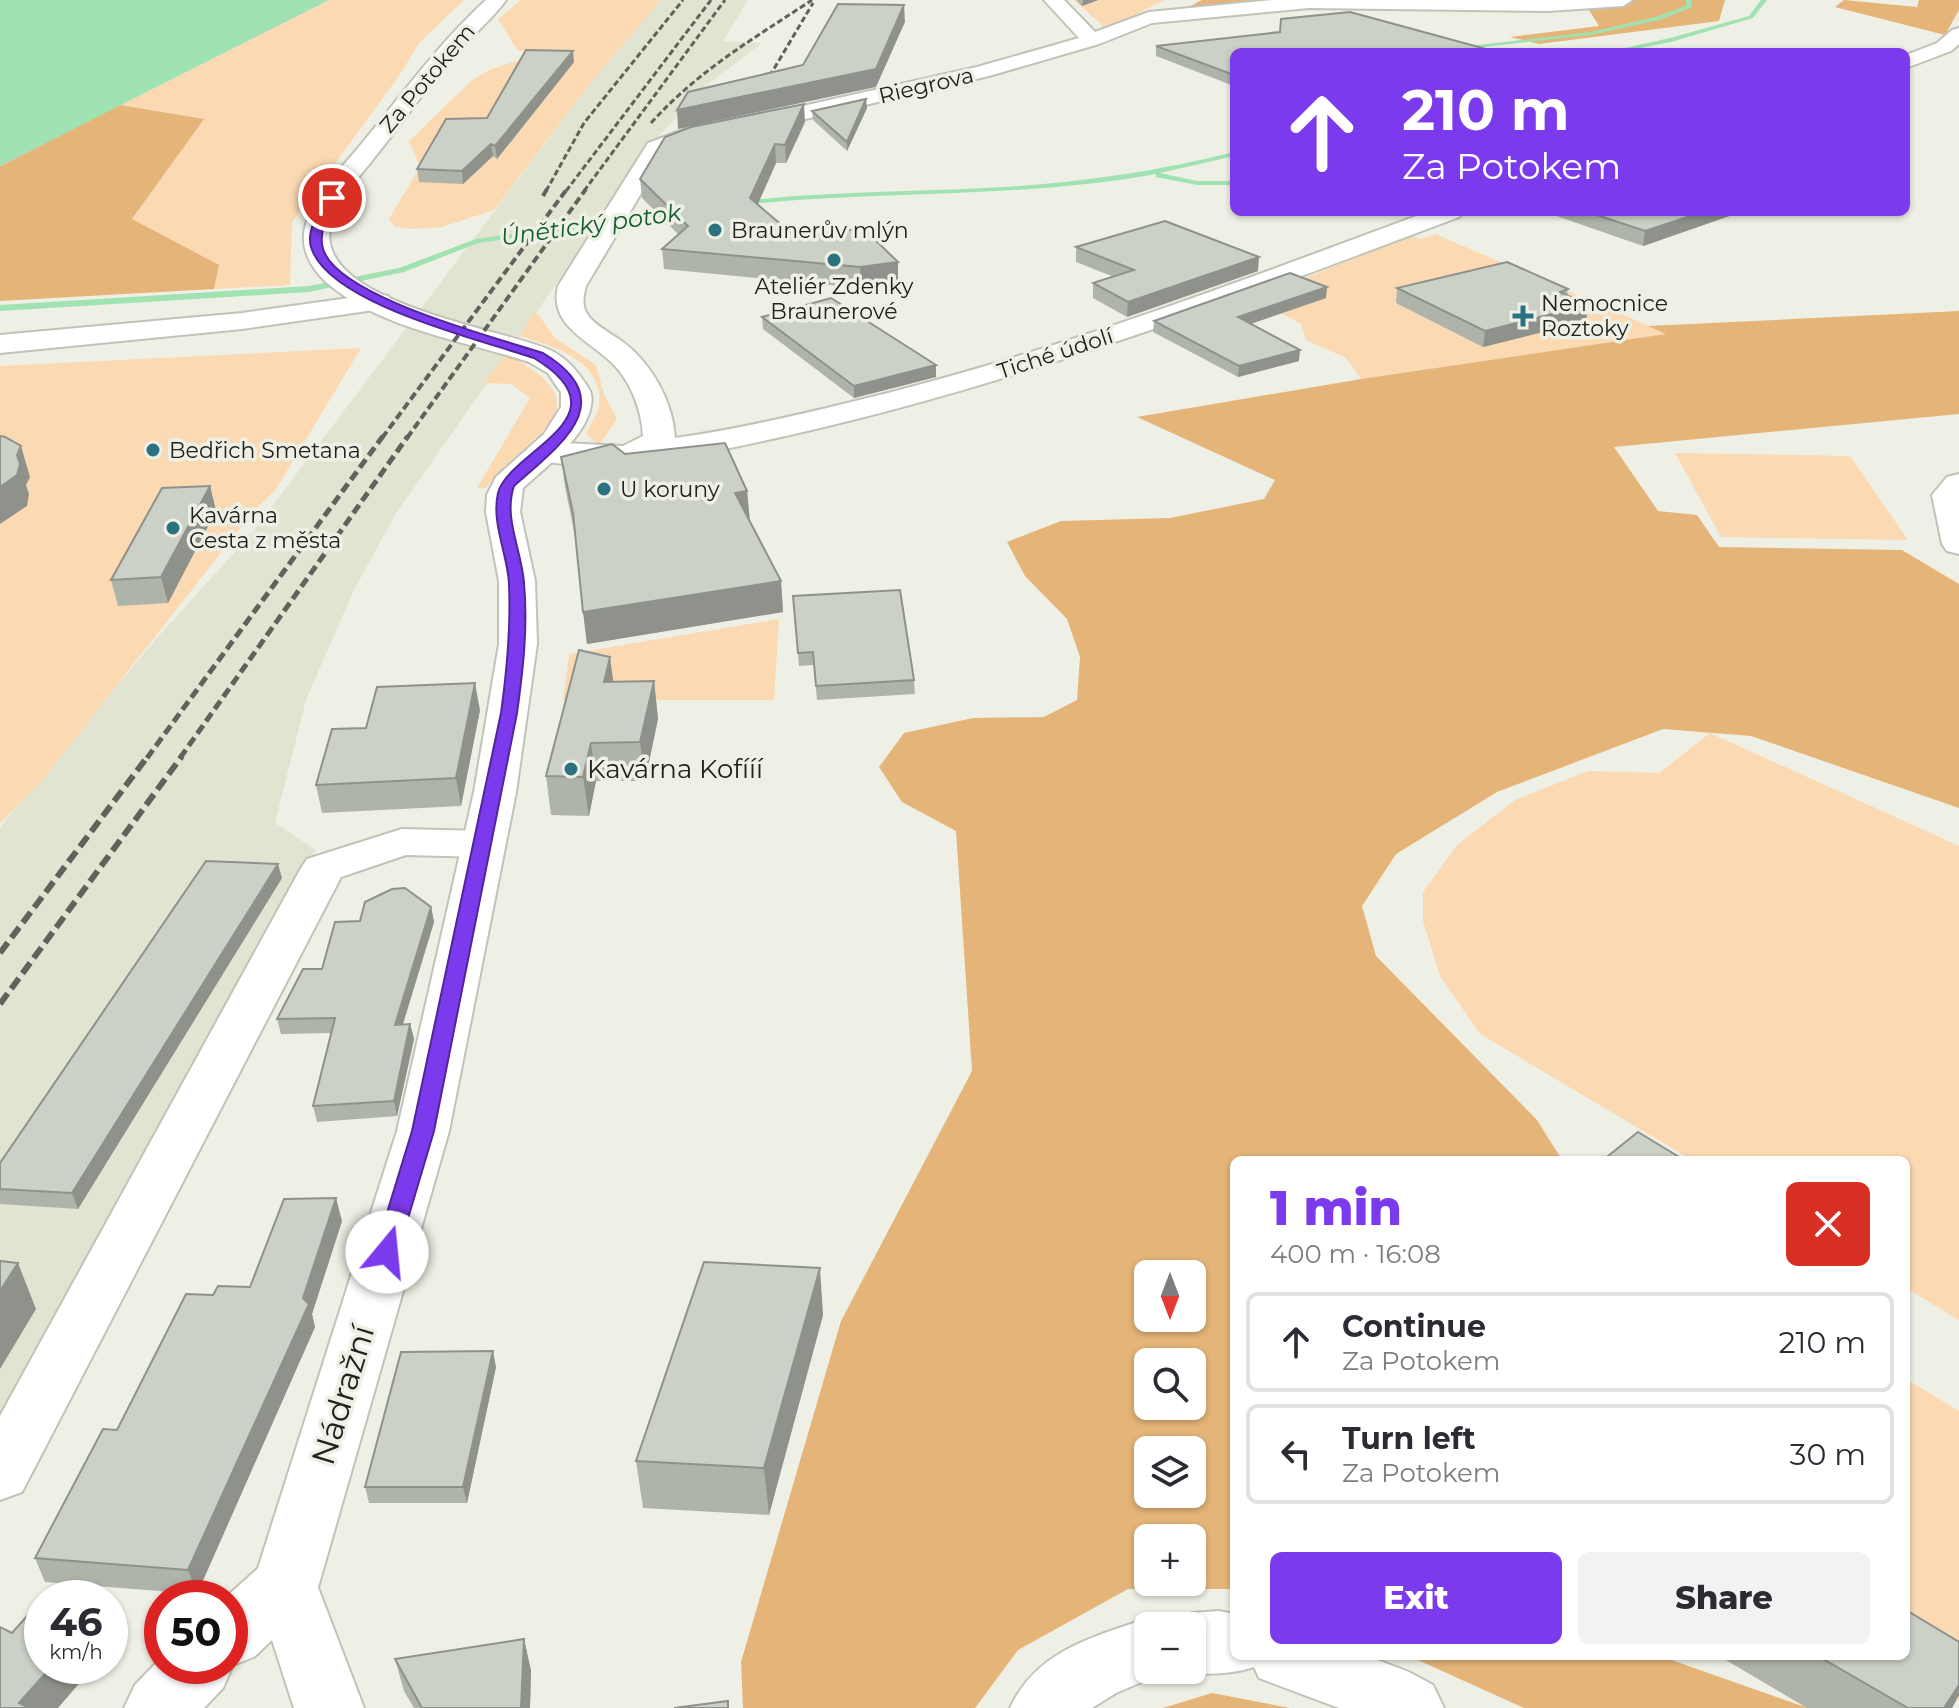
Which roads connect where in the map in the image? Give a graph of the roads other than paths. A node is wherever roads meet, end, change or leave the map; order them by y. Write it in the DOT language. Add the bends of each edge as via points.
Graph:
graph roads {
  1 [pos="497,0"];
  2 [pos="1053,0"];
  3 [pos="1623,0"];
  4 [pos="1959,34"];
  5 [pos="1092,40"];
  6 [pos="1910,60"];
  7 [pos="1439,216"];
  8 [pos="370,298"];
  9 [pos="0,344"];
  10 [pos="647,450"];
  11 [pos="544,452"];
  12 [pos="1959,484"];
  13 [pos="1959,544"];
  14 [pos="482,844"];
  15 [pos="0,1474"];
  16 [pos="286,1584"];
  17 [pos="248,1619"];
  18 [pos="1206,1642"];
  19 [pos="1230,1643"];
  20 [pos="1134,1654"];
  21 [pos="1294,1660"];
  22 [pos="182,1684"];
  23 [pos="159,1708"];
  24 [pos="329,1708"];
  25 [pos="1045,1708"];
  26 [pos="1409,1708"];
  1 -- 8 [label="street, Za Potokem" via="447,51 318,223 316,247 334,274"];
  2 -- 5 [label="street"];
  3 -- 5 [label="street, Riegrova" via="1548,5 1309,2 1149,18"];
  4 -- 6 [label="street" via="1944,47"];
  5 -- 10 [label="street, Riegrova" via="982,72 686,136 656,148 572,286 569,304 576,320 620,354 636,374 659,427 658,441"];
  7 -- 10 [label="street, Tiché údolí" via="1163,318 916,398 705,445"];
  8 -- 9 [label="street" via="242,321"];
  8 -- 11 [label="street, Za Potokem" via="510,345 558,367 576,392 576,407 564,431"];
  10 -- 11 [label="street" via="613,456"];
  11 -- 14 [label="street, Nádražní" via="508,484 504,495 517,581 518,644 498,779"];
  12 -- 13 [label="street" via="1949,495"];
  14 -- 15 [label="street" via="402,842 323,868"];
  14 -- 16 [label="street, Nádražní" via="423,1131"];
  16 -- 17 [label="street"];
  16 -- 24 [label="street"];
  18 -- 19 [label="street"];
  20 -- 25 [label="street" via="1097,1669 1053,1696"];
  21 -- 26 [label="street"];
  22 -- 23 [label="street"];
}
